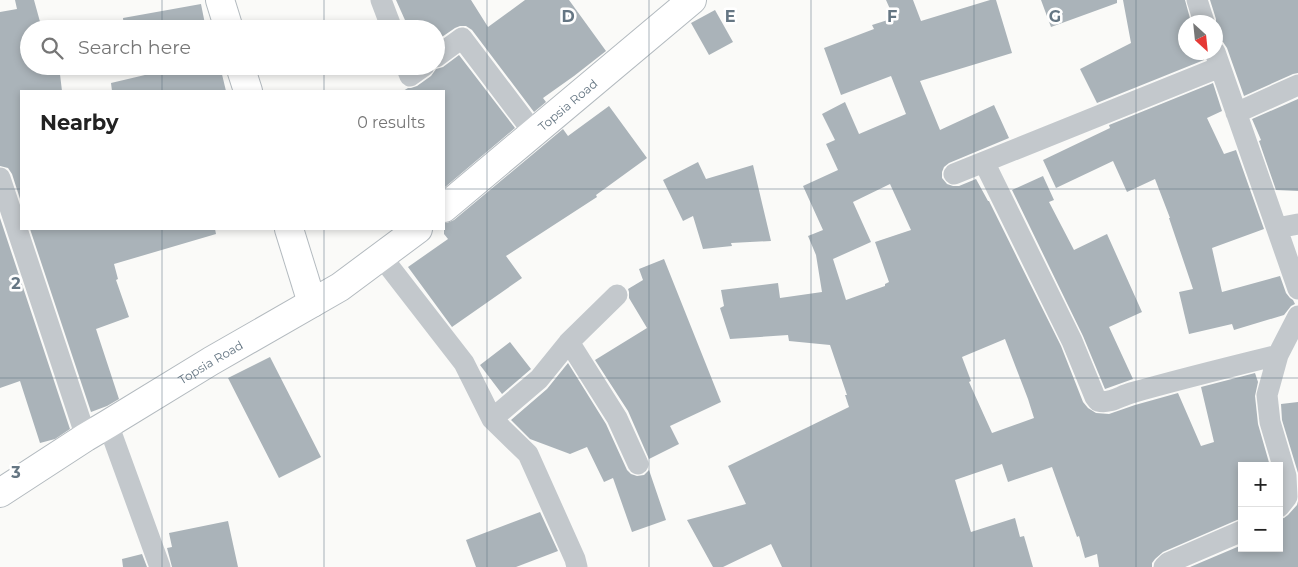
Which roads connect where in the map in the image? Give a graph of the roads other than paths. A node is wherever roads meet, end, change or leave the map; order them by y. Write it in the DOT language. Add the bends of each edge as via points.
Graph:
graph roads {
  1 [pos="220,0"];
  2 [pos="381,0"];
  3 [pos="692,0"];
  4 [pos="1196,0"];
  5 [pos="1201,15"];
  6 [pos="226,20"];
  7 [pos="389,20"];
  8 [pos="445,50"];
  9 [pos="1218,60"];
  10 [pos="243,75"];
  11 [pos="1298,85"];
  12 [pos="248,90"];
  13 [pos="1236,113"];
  14 [pos="534,133"];
  15 [pos="984,162"];
  16 [pos="954,174"];
  17 [pos="0,178"];
  18 [pos="445,207"];
  19 [pos="1298,224"];
  20 [pos="1277,228"];
  21 [pos="289,230"];
  22 [pos="417,230"];
  23 [pos="381,256"];
  24 [pos="1298,289"];
  25 [pos="617,295"];
  26 [pos="312,303"];
  27 [pos="1298,316"];
  28 [pos="569,342"];
  29 [pos="1278,355"];
  30 [pos="492,419"];
  31 [pos="97,431"];
  32 [pos="1282,462"];
  33 [pos="638,464"];
  34 [pos="1283,466"];
  35 [pos="0,493"];
  36 [pos="1283,502"];
  37 [pos="1238,533"];
  38 [pos="160,567"];
  39 [pos="577,567"];
  40 [pos="1164,567"];
  1 -- 6 [label="street"];
  2 -- 7 [label="street"];
  3 -- 14 [label="street, Topsia Road"];
  4 -- 5 [label="street"];
  8 -- 14 [label="street" via="462,38"];
  9 -- 13 [label="street"];
  9 -- 15 [label="street"];
  10 -- 12 [label="street"];
  11 -- 13 [label="street"];
  13 -- 20 [label="street"];
  14 -- 18 [label="street, Topsia Road"];
  15 -- 16 [label="street"];
  15 -- 29 [label="street" via="1098,401 1106,402 1177,379"];
  17 -- 31 [label="street"];
  19 -- 20 [label="street"];
  20 -- 24 [label="street"];
  21 -- 26 [label="street"];
  22 -- 23 [label="street, Topsia Road"];
  23 -- 26 [label="street, Topsia Road" via="340,287"];
  23 -- 30 [label="street" via="464,363"];
  25 -- 28 [label="street"];
  26 -- 31 [label="street, Topsia Road"];
  27 -- 29 [label="street"];
  28 -- 30 [label="street" via="539,379"];
  28 -- 33 [label="street" via="617,418"];
  29 -- 32 [label="street" via="1268,395 1270,422"];
  30 -- 39 [label="street" via="528,454"];
  31 -- 35 [label="street, Topsia Road"];
  31 -- 38 [label="street"];
  34 -- 36 [label="street" via="1287,497"];
  37 -- 40 [label="street" via="1168,562"];
}
